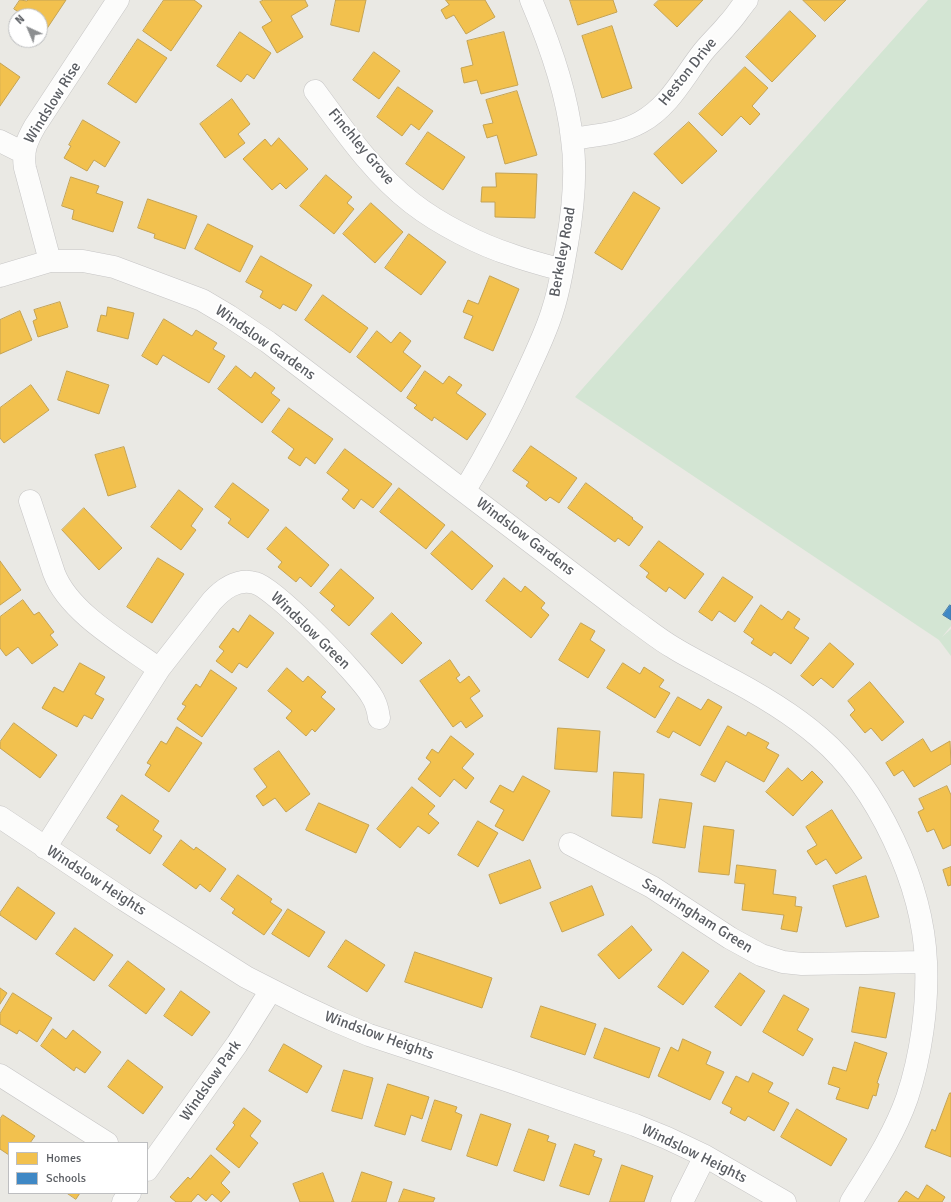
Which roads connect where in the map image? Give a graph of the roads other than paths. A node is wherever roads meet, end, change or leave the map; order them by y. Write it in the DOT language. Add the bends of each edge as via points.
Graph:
graph roads {
  1 [pos="118,0"];
  2 [pos="531,0"];
  3 [pos="747,0"];
  4 [pos="315,91"];
  5 [pos="573,139"];
  6 [pos="0,141"];
  7 [pos="24,153"];
  8 [pos="50,261"];
  9 [pos="562,270"];
  10 [pos="0,276"];
  11 [pos="465,490"];
  12 [pos="30,501"];
  13 [pos="159,669"];
  14 [pos="379,718"];
  15 [pos="0,817"];
  16 [pos="570,844"];
  17 [pos="45,848"];
  18 [pos="926,962"];
  19 [pos="271,990"];
  20 [pos="0,1075"];
  21 [pos="106,1142"];
  22 [pos="705,1156"];
  23 [pos="148,1168"];
  24 [pos="129,1194"];
  25 [pos="123,1202"];
  26 [pos="682,1202"];
  27 [pos="785,1202"];
  28 [pos="851,1202"];
  1 -- 7 [label="street, Windslow Rise" via="35,126"];
  2 -- 5 [label="street, Berkeley Road" via="553,60"];
  3 -- 5 [label="street, Heston Drive" via="706,48 662,107 641,122 620,131"];
  4 -- 9 [label="street, Finchley Grove" via="368,160 412,203 471,238 511,255"];
  5 -- 9 [label="street, Berkeley Road" via="572,217"];
  6 -- 7 [label="street"];
  7 -- 8 [label="street, Windslow Rise" via="25,168"];
  8 -- 10 [label="street, Windslow Gardens"];
  8 -- 11 [label="street, Windslow Gardens" via="83,261 114,267 202,300 268,342"];
  9 -- 11 [label="street, Berkeley Road" via="553,309 541,341 496,437"];
  11 -- 18 [label="street, Windslow Gardens" via="628,616 673,648 769,700 797,719 843,760 864,787 897,846 917,906"];
  12 -- 13 [label="street" via="54,573 64,592 94,622"];
  13 -- 14 [label="street, Windslow Green" via="217,595 238,582 255,583 298,616 362,682 375,701"];
  13 -- 17 [label="street, Windslow Green"];
  15 -- 17 [label="street, Windslow Heights"];
  16 -- 18 [label="street, Sandringham Green" via="652,887 761,955 802,964"];
  17 -- 19 [label="street, Windslow Heights" via="246,977"];
  18 -- 28 [label="street, Windslow Gardens" via="925,1009 918,1056 907,1096 893,1132"];
  19 -- 22 [label="street, Windslow Heights" via="369,1035 635,1125"];
  19 -- 23 [label="street, Windslow Park" via="237,1044"];
  20 -- 21 [label="street"];
  22 -- 26 [label="street"];
  22 -- 27 [label="street, Windslow Heights"];
  24 -- 25 [label="street"];
}
